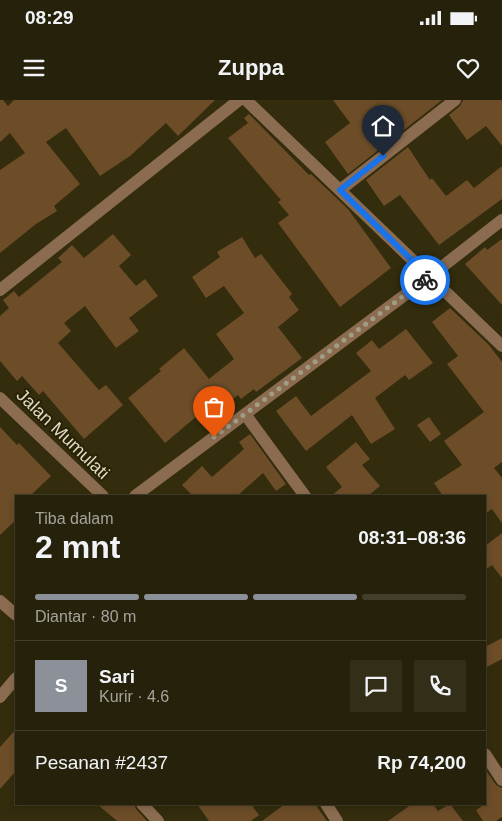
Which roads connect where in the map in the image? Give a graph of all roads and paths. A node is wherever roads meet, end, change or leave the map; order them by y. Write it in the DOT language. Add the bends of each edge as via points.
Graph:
graph roads {
  1 [pos="239,100"];
  2 [pos="246,100"];
  3 [pos="455,100"];
  4 [pos="340,190"];
  5 [pos="502,220"];
  6 [pos="429,277"];
  7 [pos="0,290"];
  8 [pos="502,346"];
  9 [pos="0,398"];
  10 [pos="245,414"];
  11 [pos="101,495"];
  12 [pos="136,495"];
  13 [pos="304,495"];
  14 [pos="0,601"];
  15 [pos="15,614"];
  16 [pos="15,679"];
  17 [pos="0,697"];
  18 [pos="486,756"];
  19 [pos="502,780"];
  20 [pos="143,805"];
  21 [pos="327,805"];
  22 [pos="158,821"];
  23 [pos="337,821"];
  1 -- 7 [label="street"];
  2 -- 4 [label="street"];
  3 -- 4 [label="street"];
  4 -- 6 [label="street"];
  5 -- 6 [label="street"];
  6 -- 8 [label="street"];
  6 -- 10 [label="street"];
  9 -- 11 [label="street, Jalan Mumulati"];
  10 -- 12 [label="street"];
  10 -- 13 [label="street"];
  14 -- 15 [label="street"];
  16 -- 17 [label="street"];
  18 -- 19 [label="street"];
  20 -- 22 [label="street"];
  21 -- 23 [label="street"];
}
